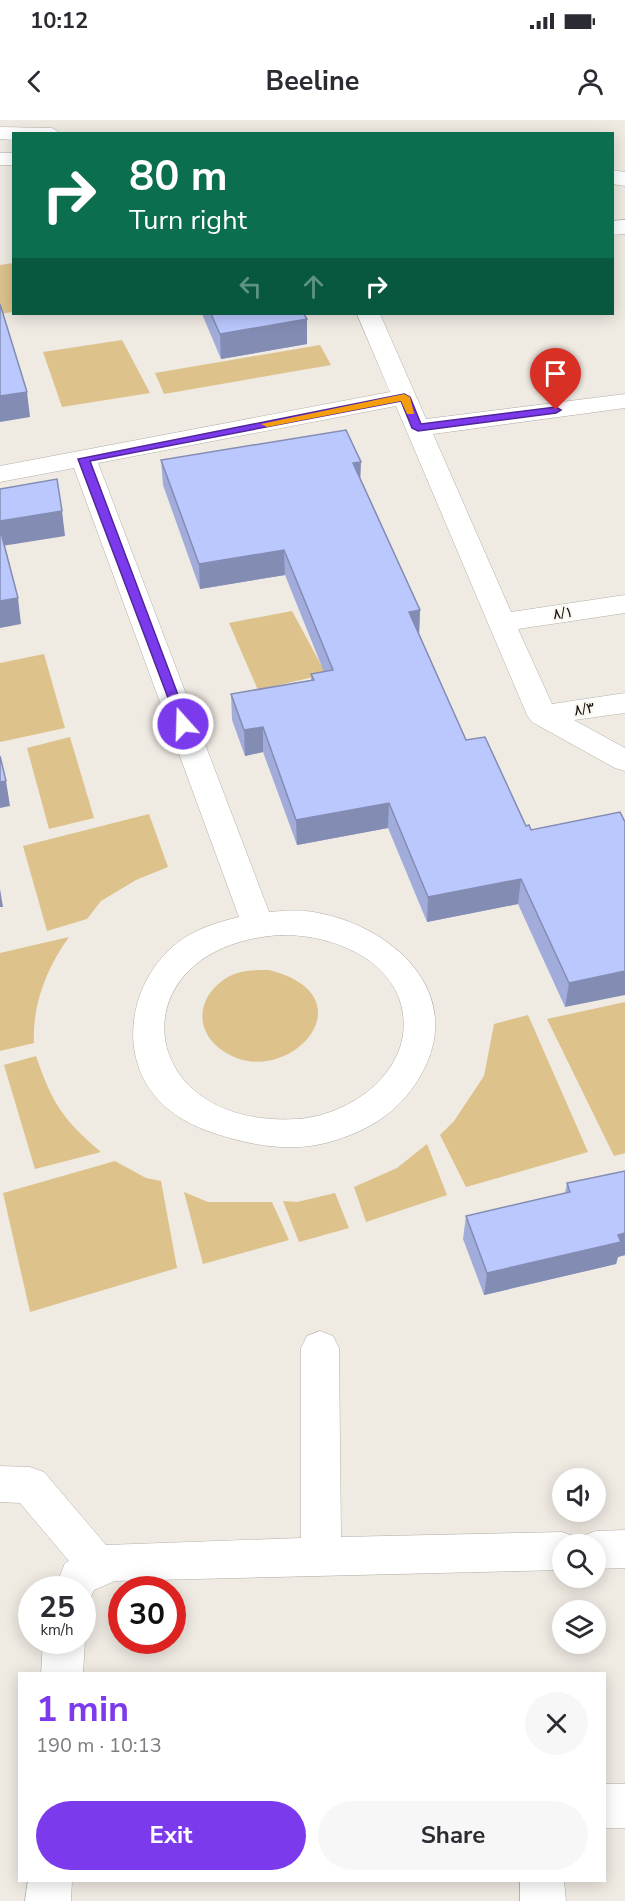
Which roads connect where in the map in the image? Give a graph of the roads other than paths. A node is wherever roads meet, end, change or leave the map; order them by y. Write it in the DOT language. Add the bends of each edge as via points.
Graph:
graph roads {
  1 [pos="368,315"];
  2 [pos="404,397"];
  3 [pos="625,401"];
  4 [pos="418,428"];
  5 [pos="84,459"];
  6 [pos="0,474"];
  7 [pos="625,604"];
  8 [pos="502,622"];
  9 [pos="625,703"];
  10 [pos="542,715"];
  11 [pos="625,761"];
  12 [pos="258,924"];
  13 [pos="320,1348"];
  14 [pos="0,1484"];
  15 [pos="625,1549"];
  16 [pos="606,1550"];
  17 [pos="552,1551"];
  18 [pos="321,1557"];
  19 [pos="85,1576"];
  20 [pos="92,1576"];
  21 [pos="63,1654"];
  22 [pos="62,1672"];
  23 [pos="606,1806"];
  24 [pos="625,1806"];
  25 [pos="50,1882"];
  26 [pos="542,1882"];
  27 [pos="48,1901"];
  28 [pos="543,1901"];
  1 -- 2 [label="street"];
  2 -- 4 [label="street"];
  2 -- 5 [label="street"];
  3 -- 4 [label="street"];
  4 -- 8 [label="street"];
  5 -- 6 [label="street"];
  5 -- 12 [label="street"];
  7 -- 8 [label="street, ۸/۱"];
  8 -- 10 [label="street"];
  9 -- 10 [label="street, ۸/۳"];
  10 -- 11 [label="street"];
  12 -- 12 [label="street" via="208,940 172,967 150,1005 148,1047 169,1088 206,1117 258,1133 313,1132 362,1115 400,1083 419,1042 416,1001 395,965 357,938 306,923"];
  13 -- 18 [label="street"];
  14 -- 19 [label="street" via="30,1485"];
  15 -- 16 [label="street"];
  17 -- 18 [label="street"];
  18 -- 20 [label="street" via="111,1563"];
  21 -- 22 [label="street"];
  23 -- 24 [label="street"];
  25 -- 27 [label="street"];
  26 -- 28 [label="street"];
}
